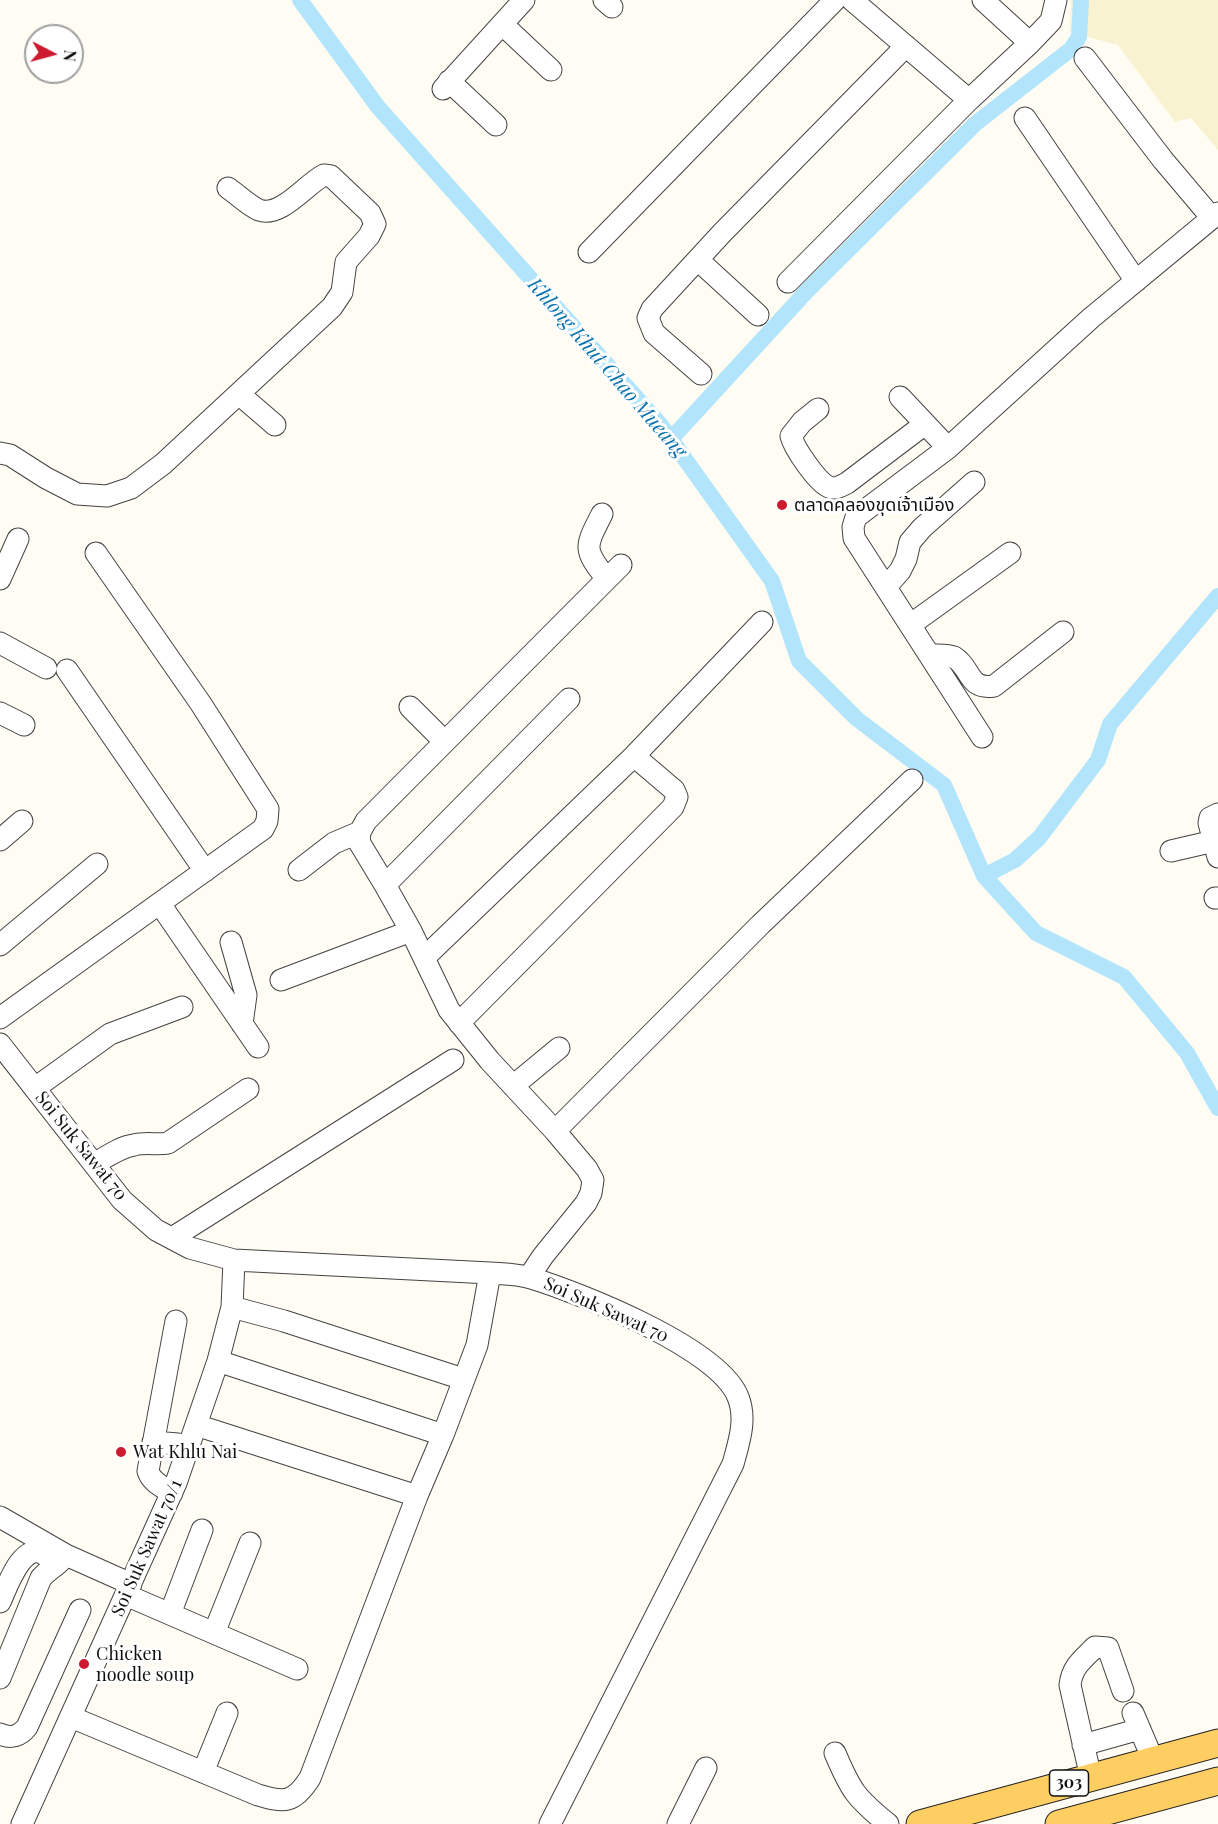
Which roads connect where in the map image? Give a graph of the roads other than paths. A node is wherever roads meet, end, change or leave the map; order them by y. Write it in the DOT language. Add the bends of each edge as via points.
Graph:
graph roads {
  1 [pos="524,0"];
  2 [pos="836,0"];
  3 [pos="852,0"];
  4 [pos="984,0"];
  5 [pos="1056,0"];
  6 [pos="502,24"];
  7 [pos="1030,43"];
  8 [pos="906,46"];
  9 [pos="1085,58"];
  10 [pos="551,70"];
  11 [pos="969,100"];
  12 [pos="1025,118"];
  13 [pos="496,124"];
  14 [pos="228,188"];
  15 [pos="1215,215"];
  16 [pos="589,252"];
  17 [pos="698,260"];
  18 [pos="1136,281"];
  19 [pos="788,282"];
  20 [pos="758,315"];
  21 [pos="701,374"];
  22 [pos="238,394"];
  23 [pos="900,397"];
  24 [pos="818,409"];
  25 [pos="926,424"];
  26 [pos="275,425"];
  27 [pos="948,448"];
  28 [pos="0,453"];
  29 [pos="974,482"];
  30 [pos="602,514"];
  31 [pos="18,539"];
  32 [pos="96,553"];
  33 [pos="1010,553"];
  34 [pos="0,579"];
  35 [pos="886,587"];
  36 [pos="762,622"];
  37 [pos="910,625"];
  38 [pos="1063,632"];
  39 [pos="0,643"];
  40 [pos="930,655"];
  41 [pos="46,668"];
  42 [pos="67,670"];
  43 [pos="569,699"];
  44 [pos="410,707"];
  45 [pos="0,713"];
  46 [pos="24,725"];
  47 [pos="982,737"];
  48 [pos="444,741"];
  49 [pos="634,756"];
  50 [pos="912,780"];
  51 [pos="1218,814"];
  52 [pos="22,821"];
  53 [pos="360,832"];
  54 [pos="0,840"];
  55 [pos="1216,849"];
  56 [pos="1171,851"];
  57 [pos="97,864"];
  58 [pos="298,870"];
  59 [pos="205,871"];
  60 [pos="385,885"];
  61 [pos="159,904"];
  62 [pos="411,931"];
  63 [pos="231,942"];
  64 [pos="0,945"];
  65 [pos="424,958"];
  66 [pos="281,980"];
  67 [pos="182,1007"];
  68 [pos="0,1018"];
  69 [pos="459,1023"];
  70 [pos="242,1024"];
  71 [pos="0,1044"];
  72 [pos="258,1047"];
  73 [pos="559,1048"];
  74 [pos="453,1060"];
  75 [pos="513,1086"];
  76 [pos="35,1089"];
  77 [pos="248,1089"];
  78 [pos="555,1131"];
  79 [pos="94,1164"];
  80 [pos="172,1238"];
  81 [pos="234,1260"];
  82 [pos="490,1273"];
  83 [pos="529,1277"];
  84 [pos="232,1307"];
  85 [pos="176,1321"];
  86 [pos="218,1361"];
  87 [pos="463,1379"];
  88 [pos="196,1425"];
  89 [pos="443,1435"];
  90 [pos="153,1442"];
  91 [pos="188,1449"];
  92 [pos="172,1493"];
  93 [pos="417,1496"];
  94 [pos="0,1517"];
  95 [pos="202,1530"];
  96 [pos="250,1543"];
  97 [pos="61,1560"];
  98 [pos="128,1590"];
  99 [pos="0,1602"];
  100 [pos="80,1610"];
  101 [pos="170,1614"];
  102 [pos="214,1633"];
  103 [pos="297,1669"];
  104 [pos="0,1678"];
  105 [pos="1123,1690"];
  106 [pos="227,1713"];
  107 [pos="71,1717"];
  108 [pos="0,1734"];
  109 [pos="1218,1743"];
  110 [pos="1083,1745"];
  111 [pos="835,1753"];
  112 [pos="1153,1761"];
  113 [pos="706,1768"];
  114 [pos="203,1772"];
  115 [pos="1091,1778"];
  116 [pos="1218,1781"];
  117 [pos="22,1824"];
  118 [pos="550,1824"];
  119 [pos="678,1824"];
  120 [pos="888,1824"];
  121 [pos="920,1824"];
  122 [pos="1059,1824"];
  1 -- 6 [label="street"];
  2 -- 16 [label="street"];
  3 -- 8 [label="street"];
  4 -- 7 [label="street"];
  5 -- 7 [label="street" via="1051,21"];
  6 -- 10 [label="street"];
  6 -- 13 [label="street" via="446,85"];
  7 -- 11 [label="street"];
  8 -- 11 [label="street"];
  8 -- 17 [label="street"];
  9 -- 15 [label="street" via="1163,160"];
  11 -- 19 [label="street"];
  12 -- 18 [label="street"];
  14 -- 22 [label="street" via="260,210 270,211 280,209 318,178 331,176 370,213 375,224 346,262 342,292 332,307"];
  15 -- 18 [label="street"];
  17 -- 20 [label="street"];
  17 -- 21 [label="street" via="648,318 654,333"];
  18 -- 27 [label="street"];
  22 -- 26 [label="street"];
  22 -- 28 [label="street" via="164,464 131,488 107,496 77,494"];
  23 -- 25 [label="street"];
  24 -- 25 [label="street" via="791,436 812,470 831,488 848,483"];
  25 -- 27 [label="street"];
  27 -- 35 [label="street" via="856,517 854,538"];
  29 -- 35 [label="street" via="910,542 900,571"];
  30 -- 48 [label="street" via="590,536 590,557 613,571"];
  31 -- 34 [label="street"];
  32 -- 59 [label="street" via="268,809 263,829"];
  33 -- 37 [label="street"];
  35 -- 37 [label="street"];
  36 -- 49 [label="street"];
  37 -- 40 [label="street"];
  38 -- 40 [label="street" via="994,686 976,685 951,656"];
  39 -- 41 [label="street"];
  40 -- 47 [label="street"];
  42 -- 59 [label="street"];
  43 -- 60 [label="street"];
  44 -- 48 [label="street"];
  45 -- 46 [label="street"];
  48 -- 53 [label="street" via="366,821"];
  49 -- 65 [label="street"];
  49 -- 69 [label="street" via="674,790 677,797 673,807"];
  50 -- 78 [label="street" via="760,925"];
  51 -- 55 [label="street" via="1210,818"];
  52 -- 54 [label="street"];
  53 -- 58 [label="street" via="334,843"];
  53 -- 60 [label="street" via="362,850"];
  55 -- 56 [label="street"];
  57 -- 64 [label="street"];
  59 -- 61 [label="street"];
  60 -- 62 [label="street"];
  61 -- 68 [label="street"];
  61 -- 70 [label="street"];
  62 -- 65 [label="street"];
  62 -- 66 [label="street"];
  63 -- 70 [label="street" via="246,995"];
  65 -- 69 [label="street"];
  67 -- 76 [label="street" via="110,1034"];
  69 -- 75 [label="street"];
  70 -- 72 [label="street"];
  71 -- 76 [label="street, Soi Suk Sawat 70"];
  73 -- 75 [label="street"];
  74 -- 80 [label="street"];
  75 -- 78 [label="street"];
  76 -- 79 [label="street, Soi Suk Sawat 70"];
  77 -- 79 [label="street" via="168,1143 126,1147"];
  78 -- 83 [label="street" via="587,1169 593,1180 591,1193"];
  79 -- 80 [label="street, Soi Suk Sawat 70" via="122,1200 156,1230"];
  80 -- 81 [label="street, Soi Suk Sawat 70" via="190,1248"];
  81 -- 82 [label="street, Soi Suk Sawat 70"];
  81 -- 84 [label="street, Soi Suk Sawat 70/1"];
  82 -- 83 [label="street, Soi Suk Sawat 70"];
  82 -- 87 [label="street" via="477,1345"];
  83 -- 118 [label="street, Soi Suk Sawat 70" via="650,1326 698,1355 725,1376 738,1397 743,1428 733,1464"];
  84 -- 86 [label="street, Soi Suk Sawat 70/1"];
  84 -- 87 [label="street"];
  85 -- 90 [label="street"];
  86 -- 88 [label="street, Soi Suk Sawat 70/1"];
  86 -- 89 [label="street"];
  87 -- 89 [label="street"];
  88 -- 91 [label="street, Soi Suk Sawat 70/1"];
  88 -- 93 [label="street"];
  89 -- 93 [label="street"];
  90 -- 91 [label="street"];
  90 -- 92 [label="street" via="150,1477"];
  91 -- 92 [label="street, Soi Suk Sawat 70/1"];
  92 -- 98 [label="street, Soi Suk Sawat 70/1"];
  93 -- 114 [label="street" via="310,1778 300,1793 289,1800 276,1801"];
  94 -- 97 [label="street"];
  95 -- 101 [label="street"];
  96 -- 102 [label="street"];
  97 -- 98 [label="street"];
  97 -- 99 [label="street" via="34,1551 27,1554"];
  97 -- 104 [label="street" via="41,1578"];
  98 -- 101 [label="street"];
  98 -- 107 [label="street, Soi Suk Sawat 70/1"];
  100 -- 108 [label="street" via="27,1728 14,1737"];
  101 -- 102 [label="street"];
  102 -- 103 [label="street"];
  105 -- 110 [label="street" via="1108,1648 1095,1647 1074,1668 1070,1685"];
  106 -- 114 [label="street"];
  107 -- 114 [label="street"];
  107 -- 117 [label="street, Soi Suk Sawat 70/1"];
  109 -- 112 [label="main road, 303"];
  110 -- 112 [label="street" via="1136,1721"];
  110 -- 115 [label="street"];
  111 -- 120 [label="street" via="855,1795"];
  112 -- 115 [label="main road, 303"];
  113 -- 119 [label="street"];
  115 -- 121 [label="main road, 303"];
  116 -- 122 [label="main road, 303"];
}
